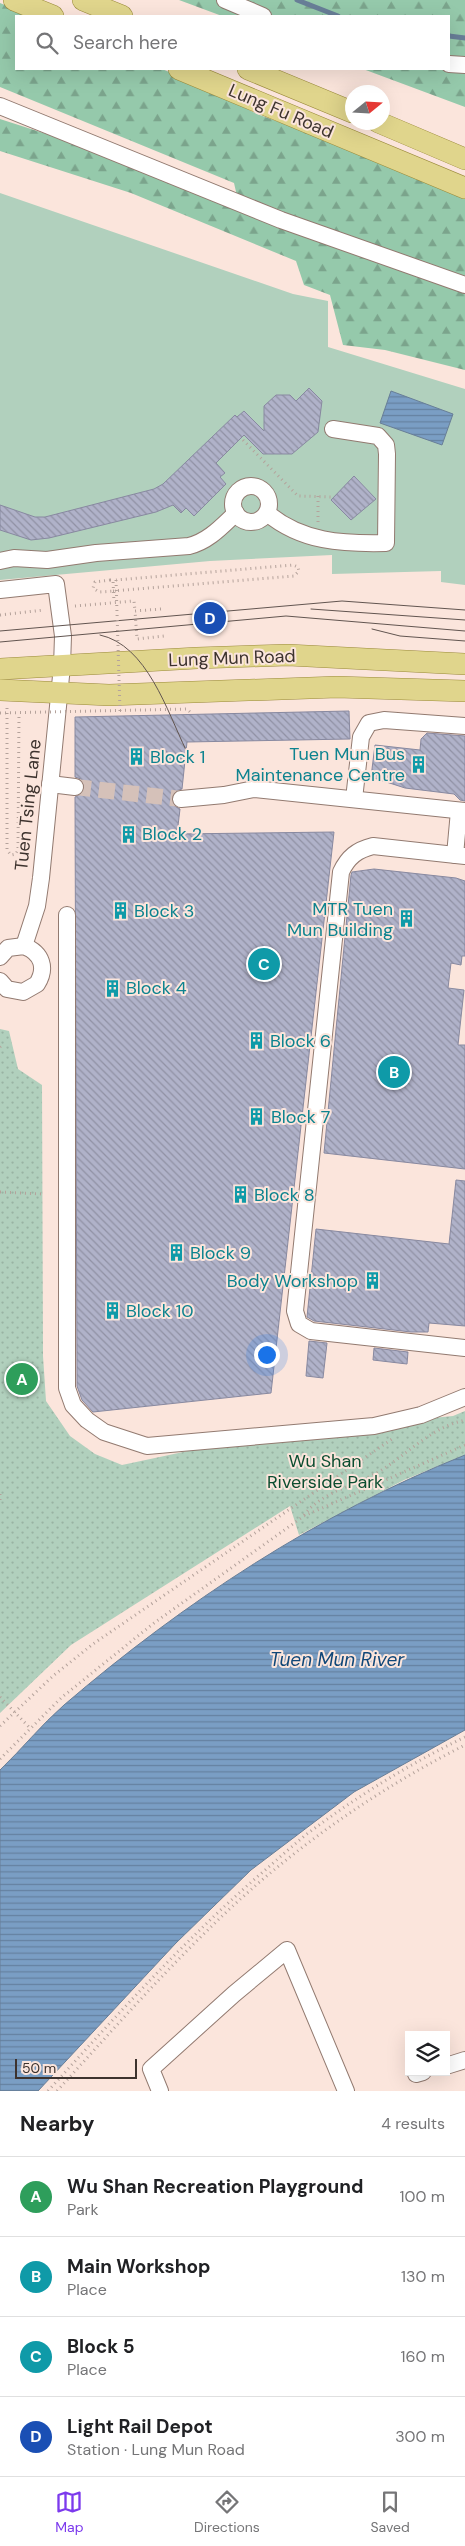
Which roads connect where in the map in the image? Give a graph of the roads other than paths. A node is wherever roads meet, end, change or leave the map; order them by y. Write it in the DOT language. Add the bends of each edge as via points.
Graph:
graph roads {
  1 [pos="14,0"];
  2 [pos="82,0"];
  3 [pos="225,0"];
  4 [pos="51,15"];
  5 [pos="120,15"];
  6 [pos="261,15"];
  7 [pos="450,64"];
  8 [pos="465,65"];
  9 [pos="181,70"];
  10 [pos="250,70"];
  11 [pos="0,106"];
  12 [pos="345,109"];
  13 [pos="390,127"];
  14 [pos="465,159"];
  15 [pos="465,188"];
  16 [pos="465,285"];
  17 [pos="334,429"];
  18 [pos="236,513"];
  19 [pos="267,513"];
  20 [pos="0,561"];
  21 [pos="0,590"];
  22 [pos="465,664"];
  23 [pos="62,666"];
  24 [pos="0,669"];
  25 [pos="465,691"];
  26 [pos="60,693"];
  27 [pos="4,699"];
  28 [pos="465,726"];
  29 [pos="50,784"];
  30 [pos="75,788"];
  31 [pos="354,799"];
  32 [pos="181,800"];
  33 [pos="462,811"];
  34 [pos="460,856"];
  35 [pos="68,915"];
  36 [pos="24,946"];
  37 [pos="0,956"];
  38 [pos="0,981"];
  39 [pos="465,1348"];
  40 [pos="465,1398"];
  41 [pos="465,2060"];
  42 [pos="450,2065"];
  43 [pos="160,2091"];
  44 [pos="346,2091"];
  1 -- 4 [label="main road"];
  2 -- 5 [label="main road"];
  3 -- 6 [label="street"];
  7 -- 8 [label="street"];
  9 -- 15 [label="main road, Lung Fu Road"];
  10 -- 12 [label="main road, Lung Fu Road"];
  11 -- 16 [label="street" via="280,220"];
  13 -- 14 [label="main road"];
  17 -- 19 [label="street" via="378,436 386,444 386,543 347,544 318,538 282,526"];
  18 -- 19 [label="street" via="249,522 259,520"];
  18 -- 19 [label="street" via="236,495 251,486 263,490 266,495 269,501"];
  18 -- 20 [label="street" via="206,540 190,546 47,560 14,558"];
  21 -- 23 [label="street, Tuen Tsing Lane" via="56,584 63,636"];
  22 -- 23 [label="main road, Lung Mun Road" via="288,655"];
  23 -- 24 [label="main road, Lung Mun Road"];
  23 -- 26 [label="street, Tuen Tsing Lane"];
  25 -- 26 [label="main road, Lung Mun Road" via="337,687 159,694"];
  26 -- 27 [label="main road, Lung Mun Road"];
  26 -- 29 [label="street, Tuen Tsing Lane"];
  28 -- 31 [label="street" via="392,720 369,723 361,737"];
  29 -- 30 [label="street"];
  29 -- 36 [label="street, Tuen Tsing Lane" via="37,906"];
  31 -- 32 [label="street" via="254,788"];
  31 -- 33 [label="street"];
  33 -- 34 [label="street"];
  34 -- 39 [label="street" via="373,846 350,857 341,872 295,1318 311,1331"];
  35 -- 40 [label="street" via="67,1388 73,1405 104,1432 148,1446 374,1426 420,1415"];
  36 -- 37 [label="street" via="8,948"];
  36 -- 38 [label="street" via="38,954 42,962 43,969 37,984 31,989 15,992"];
  41 -- 42 [label="street"];
  43 -- 44 [label="street" via="151,2069 287,1950"];
}
